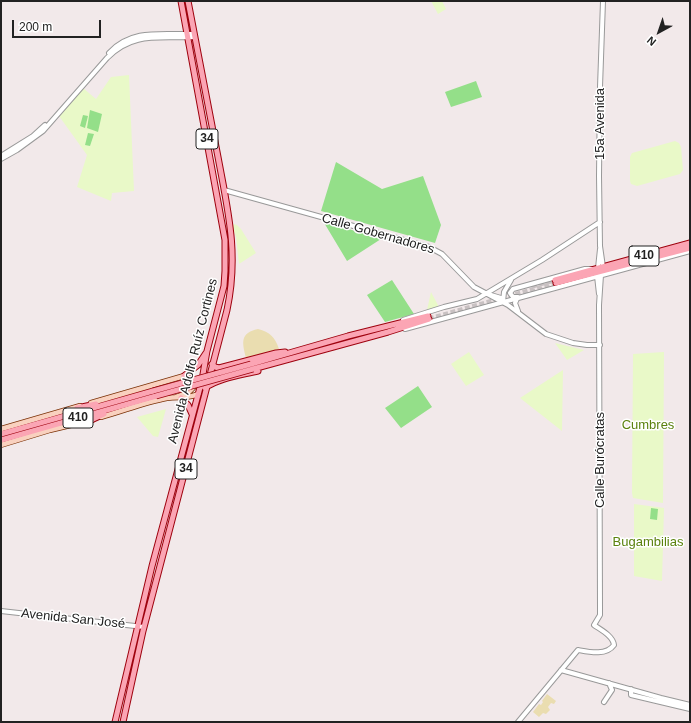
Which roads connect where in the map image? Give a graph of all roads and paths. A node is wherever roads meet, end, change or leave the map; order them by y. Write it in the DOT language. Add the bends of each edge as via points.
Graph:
graph roads {
  1 [pos="181,1"];
  2 [pos="188,1"];
  3 [pos="603,1"];
  4 [pos="187,36"];
  5 [pos="194,36"];
  6 [pos="1,156"];
  7 [pos="1,159"];
  8 [pos="224,190"];
  9 [pos="221,211"];
  10 [pos="600,222"];
  11 [pos="231,237"];
  12 [pos="690,243"];
  13 [pos="690,248"];
  14 [pos="226,249"];
  15 [pos="690,251"];
  16 [pos="614,270"];
  17 [pos="599,272"];
  18 [pos="588,278"];
  19 [pos="512,279"];
  20 [pos="555,282"];
  21 [pos="231,289"];
  22 [pos="486,294"];
  23 [pos="518,297"];
  24 [pos="477,299"];
  25 [pos="506,302"];
  26 [pos="480,308"];
  27 [pos="518,312"];
  28 [pos="215,323"];
  29 [pos="387,327"];
  30 [pos="391,331"];
  31 [pos="600,345"];
  32 [pos="207,351"];
  33 [pos="292,355"];
  34 [pos="212,364"];
  35 [pos="228,366"];
  36 [pos="210,374"];
  37 [pos="184,376"];
  38 [pos="231,378"];
  39 [pos="221,381"];
  40 [pos="206,387"];
  41 [pos="154,394"];
  42 [pos="198,394"];
  43 [pos="178,397"];
  44 [pos="122,400"];
  45 [pos="121,406"];
  46 [pos="77,408"];
  47 [pos="192,414"];
  48 [pos="89,420"];
  49 [pos="1,429"];
  50 [pos="1,434"];
  51 [pos="1,440"];
  52 [pos="1,445"];
  53 [pos="1,611"];
  54 [pos="138,626"];
  55 [pos="144,627"];
  56 [pos="561,670"];
  57 [pos="609,683"];
  58 [pos="631,689"];
  59 [pos="604,702"];
  60 [pos="690,705"];
  61 [pos="690,710"];
  62 [pos="116,722"];
  63 [pos="123,722"];
  64 [pos="518,722"];
  1 -- 4 [label="main road, Avenida Adolfo Ruíz Cortines / 34"];
  2 -- 5 [label="main road, Avenida Adolfo Ruíz Cortines / 34"];
  3 -- 10 [label="street, 15a Avenida"];
  4 -- 5 [label="street"];
  4 -- 6 [label="street" via="138,36 115,46 38,132"];
  4 -- 7 [label="street" via="140,39 119,47 41,133"];
  4 -- 9 [label="main road, Avenida Adolfo Ruíz Cortines / 34"];
  5 -- 8 [label="main road, Avenida Adolfo Ruíz Cortines / 34"];
  8 -- 11 [label="main road, Avenida Adolfo Ruíz Cortines / 34"];
  8 -- 22 [label="street, Calle Gobernadores" via="430,247 442,254 469,283"];
  9 -- 11 [label="main road" via="226,220 228,236"];
  9 -- 14 [label="main road, Avenida Adolfo Ruíz Cortines / 34"];
  10 -- 17 [label="street, 15a Avenida"];
  10 -- 19 [label="street"];
  11 -- 21 [label="main road, Avenida Adolfo Ruíz Cortines / 34"];
  12 -- 17 [label="main road, 410"];
  13 -- 16 [label="main road, 410"];
  14 -- 21 [label="main road" via="231,256"];
  14 -- 28 [label="main road, Avenida Adolfo Ruíz Cortines / 34" via="224,286"];
  15 -- 16 [label="street"];
  16 -- 17 [label="main road, 410"];
  17 -- 18 [label="main road"];
  17 -- 20 [label="main road, 410"];
  17 -- 23 [label="street" via="585,268 513,289 510,295"];
  17 -- 31 [label="street, Calle Burócratas"];
  18 -- 23 [label="street"];
  19 -- 22 [label="street"];
  19 -- 25 [label="street" via="504,292"];
  21 -- 34 [label="main road, Avenida Adolfo Ruíz Cortines / 34"];
  22 -- 24 [label="street"];
  22 -- 25 [label="street, Calle Gobernadores"];
  23 -- 25 [label="street"];
  23 -- 27 [label="street" via="515,303"];
  24 -- 26 [label="street" via="482,303"];
  24 -- 29 [label="street"];
  25 -- 26 [label="street"];
  25 -- 27 [label="street, Calle Gobernadores"];
  26 -- 30 [label="street"];
  27 -- 31 [label="street, Calle Gobernadores" via="550,336 580,344"];
  28 -- 32 [label="main road, Avenida Adolfo Ruíz Cortines / 34"];
  28 -- 36 [label="main road" via="215,336 207,363"];
  29 -- 30 [label="main road, 410" via="428,317"];
  29 -- 33 [label="main road, 410"];
  30 -- 33 [label="main road, 410"];
  31 -- 56 [label="street, Calle Burócratas" via="600,616 594,624 612,639 614,644 605,652 578,650"];
  32 -- 37 [label="main road" via="198,364"];
  32 -- 42 [label="main road, Avenida Adolfo Ruíz Cortines / 34"];
  33 -- 35 [label="main road" via="276,353"];
  33 -- 38 [label="main road" via="279,365"];
  33 -- 41 [label="main road, 410, bridge"];
  34 -- 35 [label="main road" via="219,368"];
  34 -- 36 [label="main road, Avenida Adolfo Ruíz Cortines / 34"];
  35 -- 38 [label="main road"];
  36 -- 39 [label="main road"];
  36 -- 40 [label="main road, Avenida Adolfo Ruíz Cortines / 34"];
  37 -- 43 [label="main road" via="192,381 193,388"];
  37 -- 46 [label="main road"];
  38 -- 39 [label="main road"];
  39 -- 40 [label="main road"];
  40 -- 42 [label="main road"];
  40 -- 55 [label="main road, Avenida Adolfo Ruíz Cortines / 34"];
  41 -- 44 [label="main road, 410"];
  41 -- 45 [label="main road, 410"];
  42 -- 43 [label="main road"];
  42 -- 47 [label="main road, Avenida Adolfo Ruíz Cortines / 34"];
  43 -- 47 [label="main road" via="188,405"];
  43 -- 48 [label="main road"];
  44 -- 46 [label="main road"];
  44 -- 50 [label="main road, 410"];
  45 -- 48 [label="main road"];
  45 -- 51 [label="main road, 410"];
  46 -- 49 [label="main road"];
  47 -- 54 [label="main road, Avenida Adolfo Ruíz Cortines / 34"];
  48 -- 52 [label="main road"];
  53 -- 54 [label="street, Avenida San José"];
  54 -- 55 [label="street, Avenida San José"];
  54 -- 62 [label="main road, Avenida Adolfo Ruíz Cortines / 34"];
  55 -- 63 [label="main road, Avenida Adolfo Ruíz Cortines / 34"];
  56 -- 57 [label="street"];
  56 -- 64 [label="street"];
  57 -- 58 [label="street"];
  57 -- 59 [label="street" via="612,690"];
  58 -- 60 [label="street"];
  58 -- 61 [label="street" via="631,695"];
}
